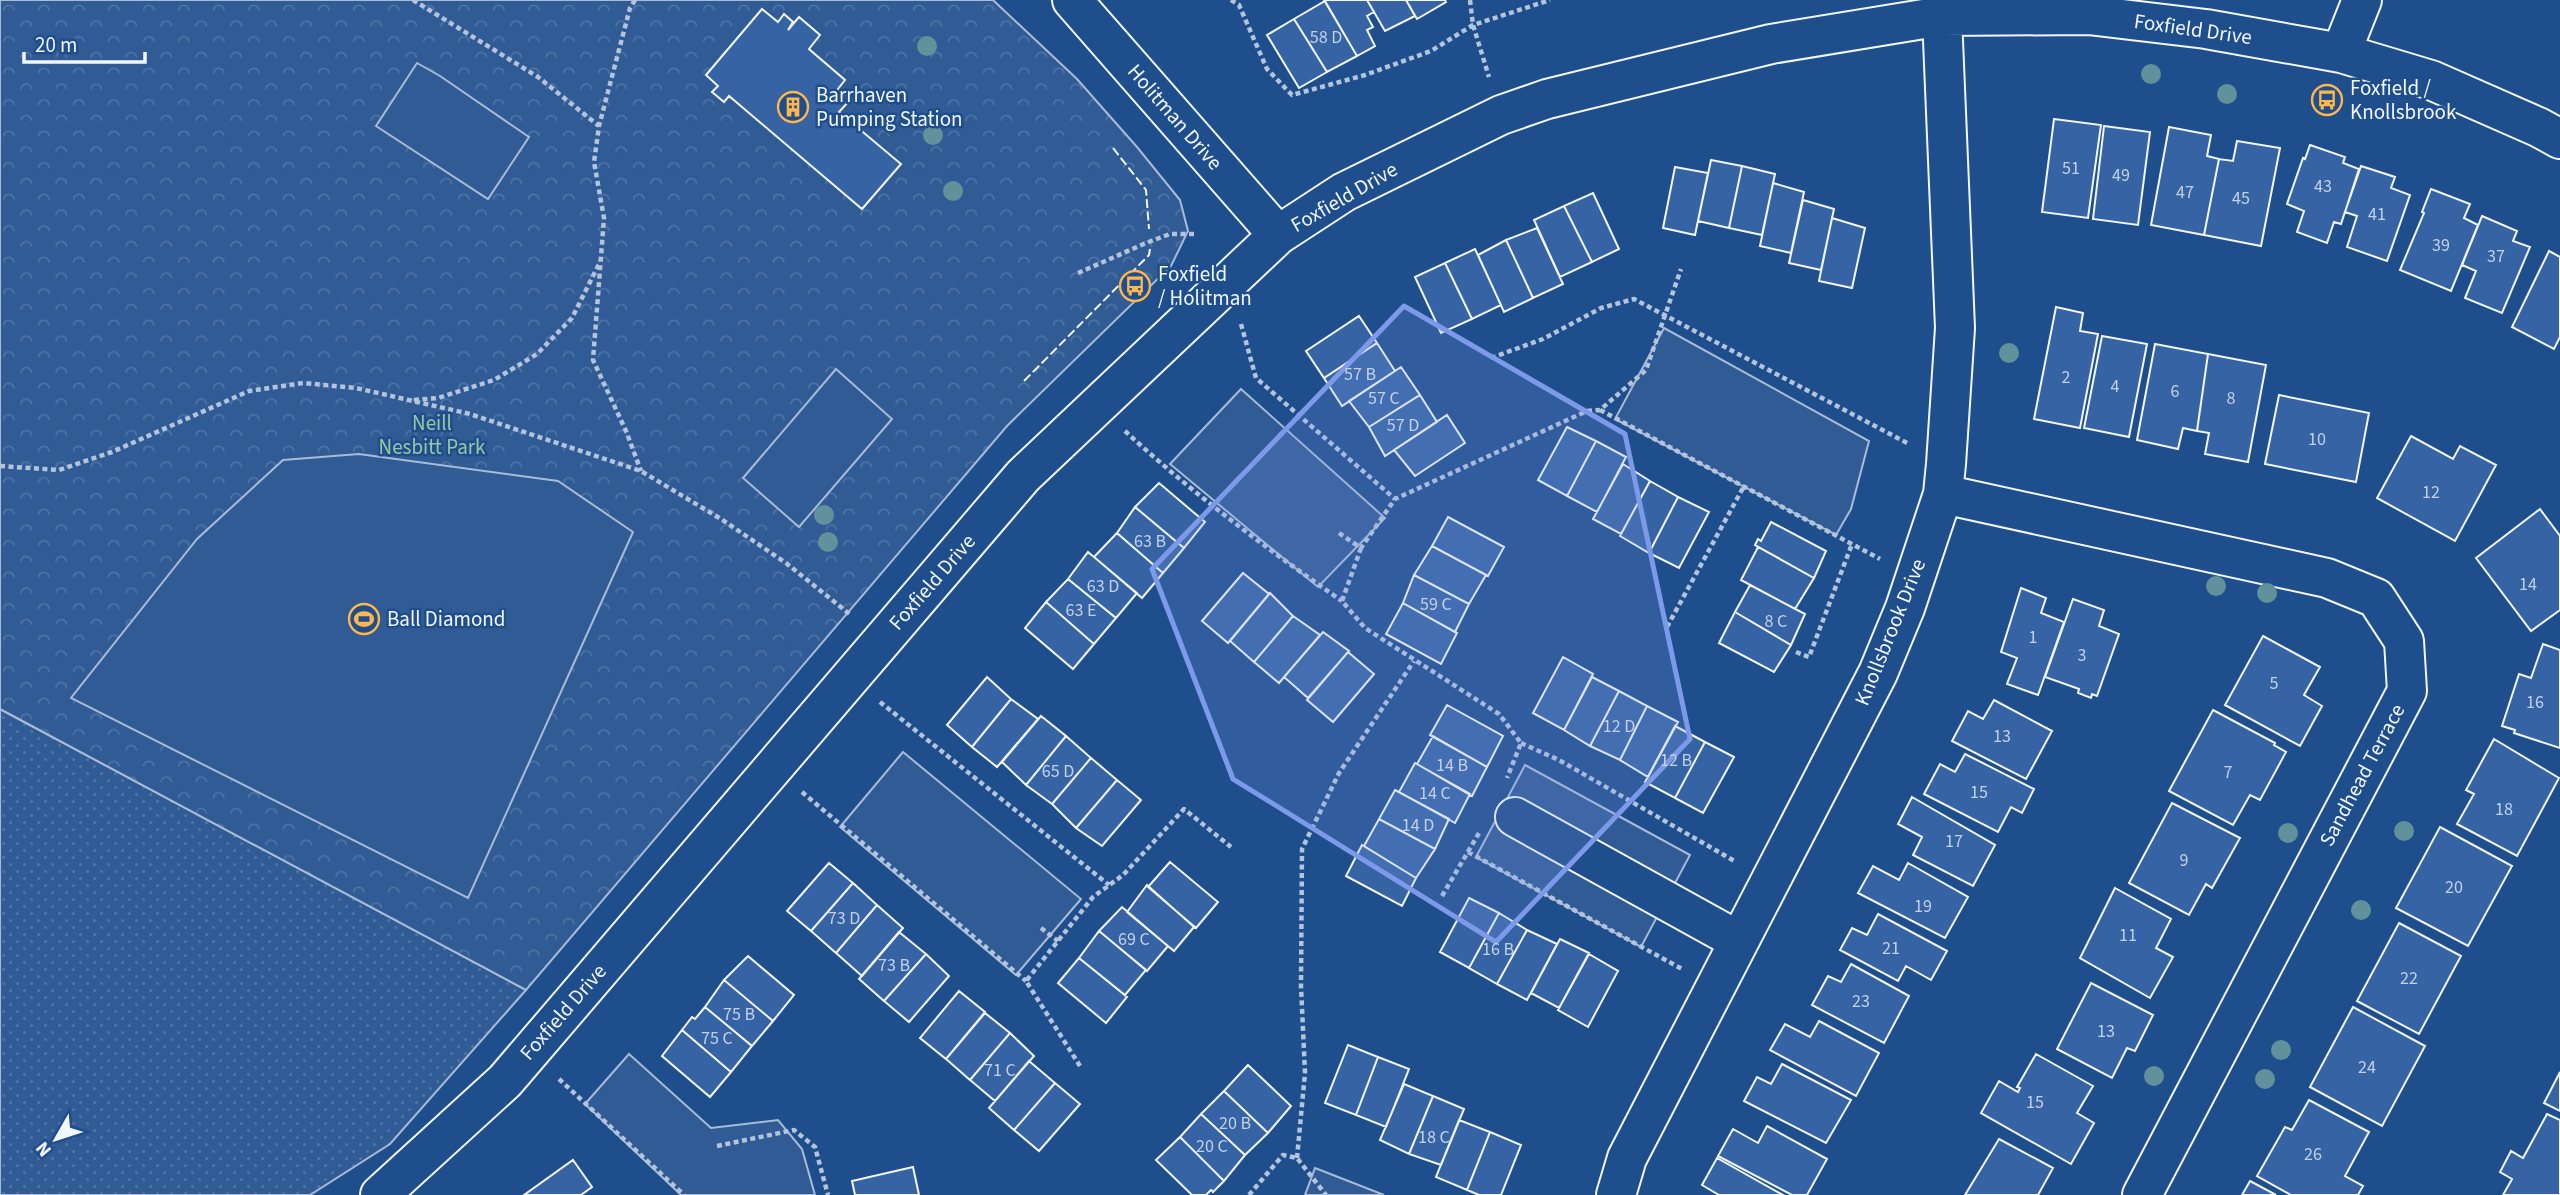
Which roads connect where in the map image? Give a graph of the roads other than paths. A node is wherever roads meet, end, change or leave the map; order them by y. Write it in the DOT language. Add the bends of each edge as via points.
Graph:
graph roads {
  1 [pos="1072,0"];
  2 [pos="2362,0"];
  3 [pos="1942,16"];
  4 [pos="2341,53"];
  5 [pos="2560,139"];
  6 [pos="1278,235"];
  7 [pos="1945,479"];
  8 [pos="1506,810"];
  9 [pos="1739,941"];
  10 [pos="380,1195"];
  11 [pos="1616,1195"];
  12 [pos="2142,1195"];
  1 -- 6 [label="street, Holitman Drive"];
  2 -- 4 [label="street"];
  3 -- 4 [label="street, Foxfield Drive" via="2088,15 2206,29"];
  3 -- 6 [label="street, Foxfield Drive" via="1771,44 1547,99 1500,115 1344,192"];
  3 -- 7 [label="street, Knollsbrook Drive" via="1955,328"];
  4 -- 5 [label="street, Foxfield Drive" via="2431,80"];
  6 -- 10 [label="street, Foxfield Drive" via="1023,476 505,1081"];
  7 -- 9 [label="street, Knollsbrook Drive" via="1915,577 1878,673"];
  7 -- 12 [label="street, Sandhead Terrace" via="2328,578 2376,598 2404,641 2407,691"];
  8 -- 9 [label="street"];
  9 -- 11 [label="street, Knollsbrook Drive" via="1627,1158"];
}
